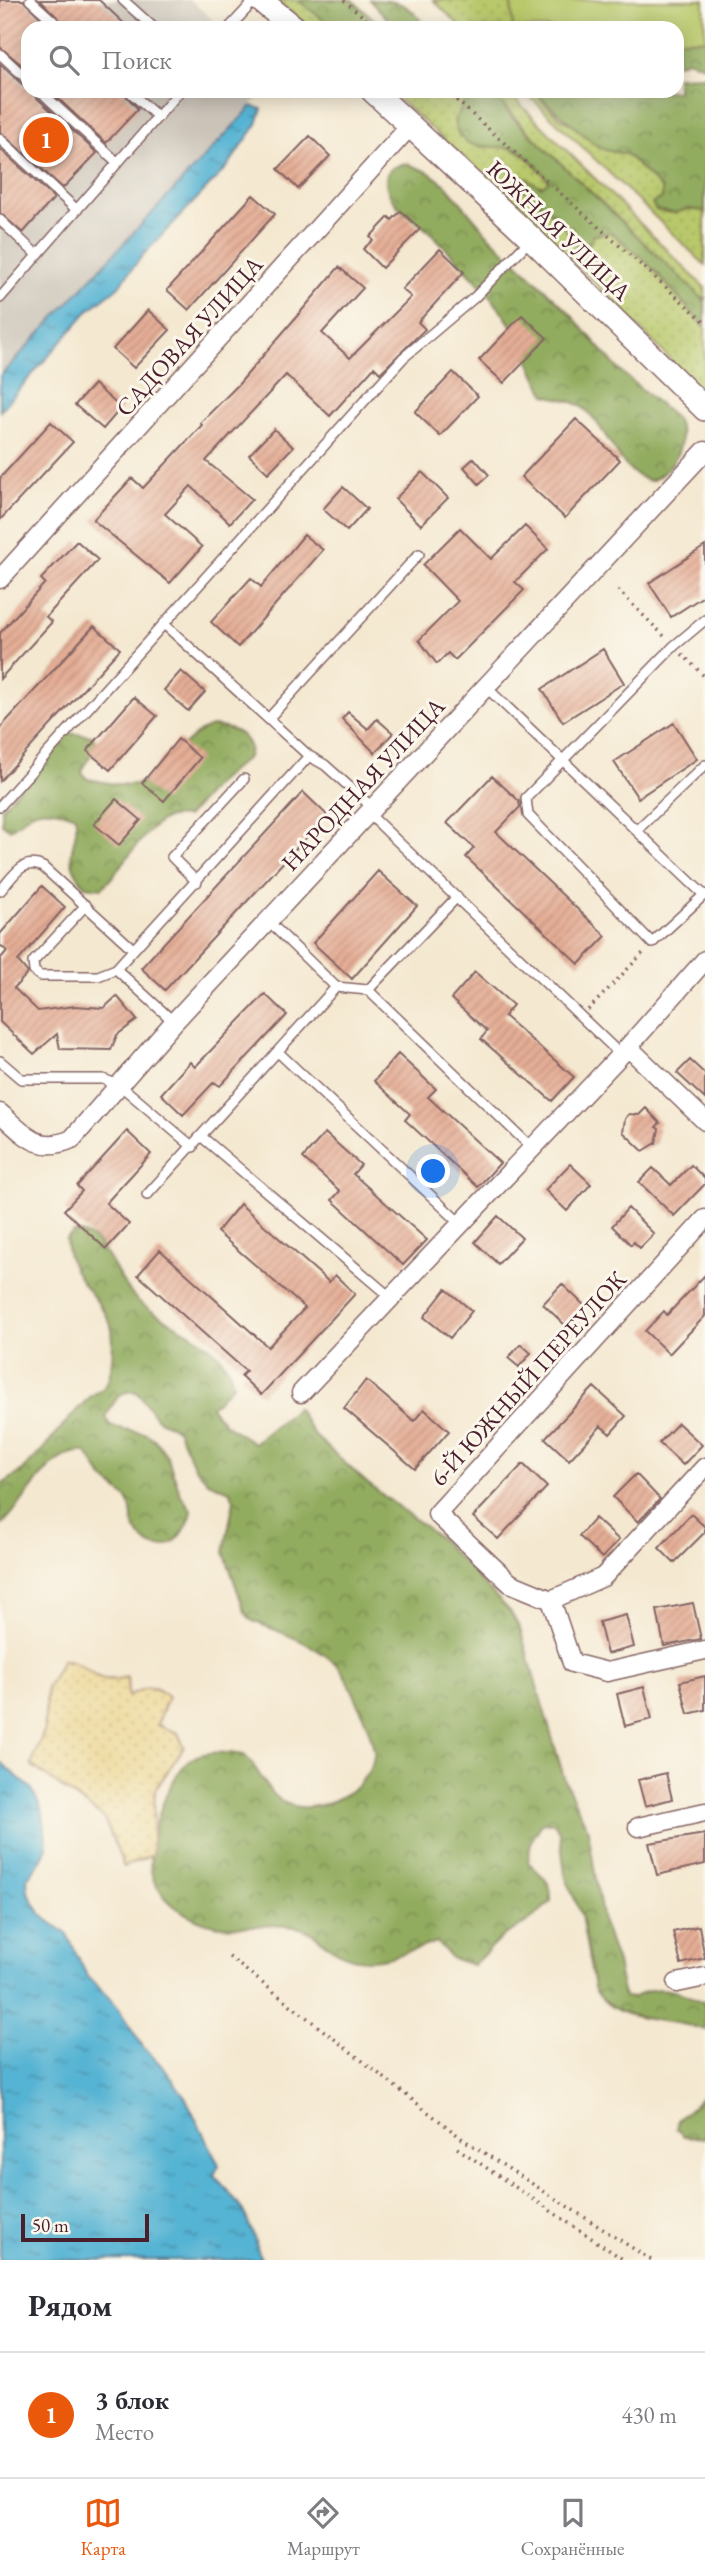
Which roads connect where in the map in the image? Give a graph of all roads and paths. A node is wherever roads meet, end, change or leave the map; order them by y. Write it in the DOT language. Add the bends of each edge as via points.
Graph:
graph roads {
  1 [pos="30,0"];
  2 [pos="123,0"];
  3 [pos="255,0"];
  4 [pos="260,0"];
  5 [pos="344,0"];
  6 [pos="53,21"];
  7 [pos="146,21"];
  8 [pos="236,21"];
  9 [pos="286,21"];
  10 [pos="368,21"];
  11 [pos="0,54"];
  12 [pos="21,74"];
  13 [pos="48,98"];
  14 [pos="137,98"];
  15 [pos="174,98"];
  16 [pos="381,98"];
  17 [pos="454,98"];
  18 [pos="158,117"];
  19 [pos="412,124"];
  20 [pos="0,139"];
  21 [pos="118,163"];
  22 [pos="77,210"];
  23 [pos="0,220"];
  24 [pos="531,238"];
  25 [pos="37,255"];
  26 [pos="0,298"];
  27 [pos="705,322"];
  28 [pos="705,409"];
  29 [pos="705,450"];
  30 [pos="419,554"];
  31 [pos="0,579"];
  32 [pos="618,590"];
  33 [pos="705,620"];
  34 [pos="164,624"];
  35 [pos="674,646"];
  36 [pos="705,677"];
  37 [pos="487,688"];
  38 [pos="269,718"];
  39 [pos="309,756"];
  40 [pos="561,759"];
  41 [pos="705,765"];
  42 [pos="244,779"];
  43 [pos="0,806"];
  44 [pos="370,810"];
  45 [pos="638,829"];
  46 [pos="197,882"];
  47 [pos="0,891"];
  48 [pos="705,895"];
  49 [pos="457,897"];
  50 [pos="86,905"];
  51 [pos="268,921"];
  52 [pos="652,943"];
  53 [pos="134,949"];
  54 [pos="705,960"];
  55 [pos="116,969"];
  56 [pos="336,987"];
  57 [pos="368,990"];
  58 [pos="581,1017"];
  59 [pos="174,1022"];
  60 [pos="624,1051"];
  61 [pos="278,1052"];
  62 [pos="0,1061"];
  63 [pos="121,1086"];
  64 [pos="0,1113"];
  65 [pos="705,1121"];
  66 [pos="202,1137"];
  67 [pos="192,1147"];
  68 [pos="532,1147"];
  69 [pos="147,1195"];
  70 [pos="705,1219"];
  71 [pos="460,1223"];
  72 [pos="390,1297"];
  73 [pos="301,1393"];
  74 [pos="705,1467"];
  75 [pos="551,1600"];
  76 [pos="705,1650"];
  77 [pos="705,1812"];
  78 [pos="638,1827"];
  79 [pos="229,1957"];
  80 [pos="705,1977"];
  81 [pos="677,1983"];
  82 [pos="457,2148"];
  83 [pos="624,2260"];
  84 [pos="650,2260"];
  1 -- 6 [label="lane"];
  2 -- 7 [label="lane"];
  3 -- 8 [label="lane"];
  4 -- 9 [label="street"];
  5 -- 10 [label="path"];
  11 -- 12 [label="lane"];
  13 -- 21 [label="lane"];
  14 -- 18 [label="lane"];
  15 -- 18 [label="lane"];
  16 -- 19 [label="street, ЮЖНАЯ УЛИЦА"];
  17 -- 27 [label="path"];
  18 -- 21 [label="lane"];
  19 -- 24 [label="street, ЮЖНАЯ УЛИЦА"];
  19 -- 31 [label="street, САДОВАЯ УЛИЦА"];
  20 -- 22 [label="lane"];
  21 -- 22 [label="lane"];
  22 -- 25 [label="lane"];
  23 -- 25 [label="lane"];
  24 -- 28 [label="street, ЮЖНАЯ УЛИЦА"];
  24 -- 34 [label="lane" via="475,297 403,358"];
  25 -- 26 [label="lane"];
  29 -- 37 [label="street, НАРОДНАЯ УЛИЦА"];
  30 -- 38 [label="lane"];
  32 -- 35 [label="path"];
  33 -- 35 [label="lane"];
  34 -- 38 [label="lane"];
  34 -- 43 [label="lane"];
  35 -- 36 [label="path"];
  35 -- 40 [label="lane"];
  37 -- 40 [label="lane"];
  37 -- 44 [label="street, НАРОДНАЯ УЛИЦА"];
  38 -- 39 [label="lane"];
  39 -- 44 [label="lane" via="325,765"];
  39 -- 46 [label="lane"];
  40 -- 45 [label="lane"];
  40 -- 52 [label="lane" via="526,798 528,816"];
  41 -- 45 [label="lane"];
  42 -- 46 [label="lane" via="172,857"];
  44 -- 49 [label="lane"];
  44 -- 51 [label="street, НАРОДНАЯ УЛИЦА"];
  45 -- 48 [label="lane"];
  46 -- 53 [label="lane"];
  47 -- 50 [label="lane" via="24,864 33,862"];
  48 -- 52 [label="lane"];
  49 -- 57 [label="lane"];
  49 -- 58 [label="lane"];
  50 -- 53 [label="lane"];
  50 -- 55 [label="lane" via="33,962 34,971 40,976 98,976"];
  51 -- 56 [label="lane"];
  51 -- 59 [label="street, НАРОДНАЯ УЛИЦА"];
  52 -- 58 [label="path"];
  53 -- 55 [label="lane"];
  54 -- 60 [label="street"];
  55 -- 59 [label="lane"];
  56 -- 57 [label="lane"];
  56 -- 61 [label="lane"];
  57 -- 68 [label="lane"];
  58 -- 60 [label="lane"];
  59 -- 63 [label="street, НАРОДНАЯ УЛИЦА"];
  60 -- 65 [label="street"];
  60 -- 68 [label="street"];
  61 -- 66 [label="lane"];
  61 -- 71 [label="lane"];
  62 -- 63 [label="lane" via="21,1079 103,1080"];
  63 -- 64 [label="street, НАРОДНАЯ УЛИЦА" via="72,1139 55,1147 35,1142"];
  63 -- 67 [label="lane"];
  66 -- 67 [label="lane"];
  66 -- 72 [label="lane"];
  67 -- 69 [label="lane"];
  68 -- 71 [label="street"];
  70 -- 75 [label="street, 6-Й ЮЖНЫЙ ПЕРЕУЛОК" via="437,1514 510,1583"];
  71 -- 72 [label="street"];
  72 -- 73 [label="street"];
  74 -- 75 [label="street" via="603,1577"];
  75 -- 76 [label="street" via="572,1663 607,1672"];
  77 -- 78 [label="street"];
  79 -- 84 [label="path" via="464,2140"];
  80 -- 81 [label="street"];
  82 -- 83 [label="path"];
}
